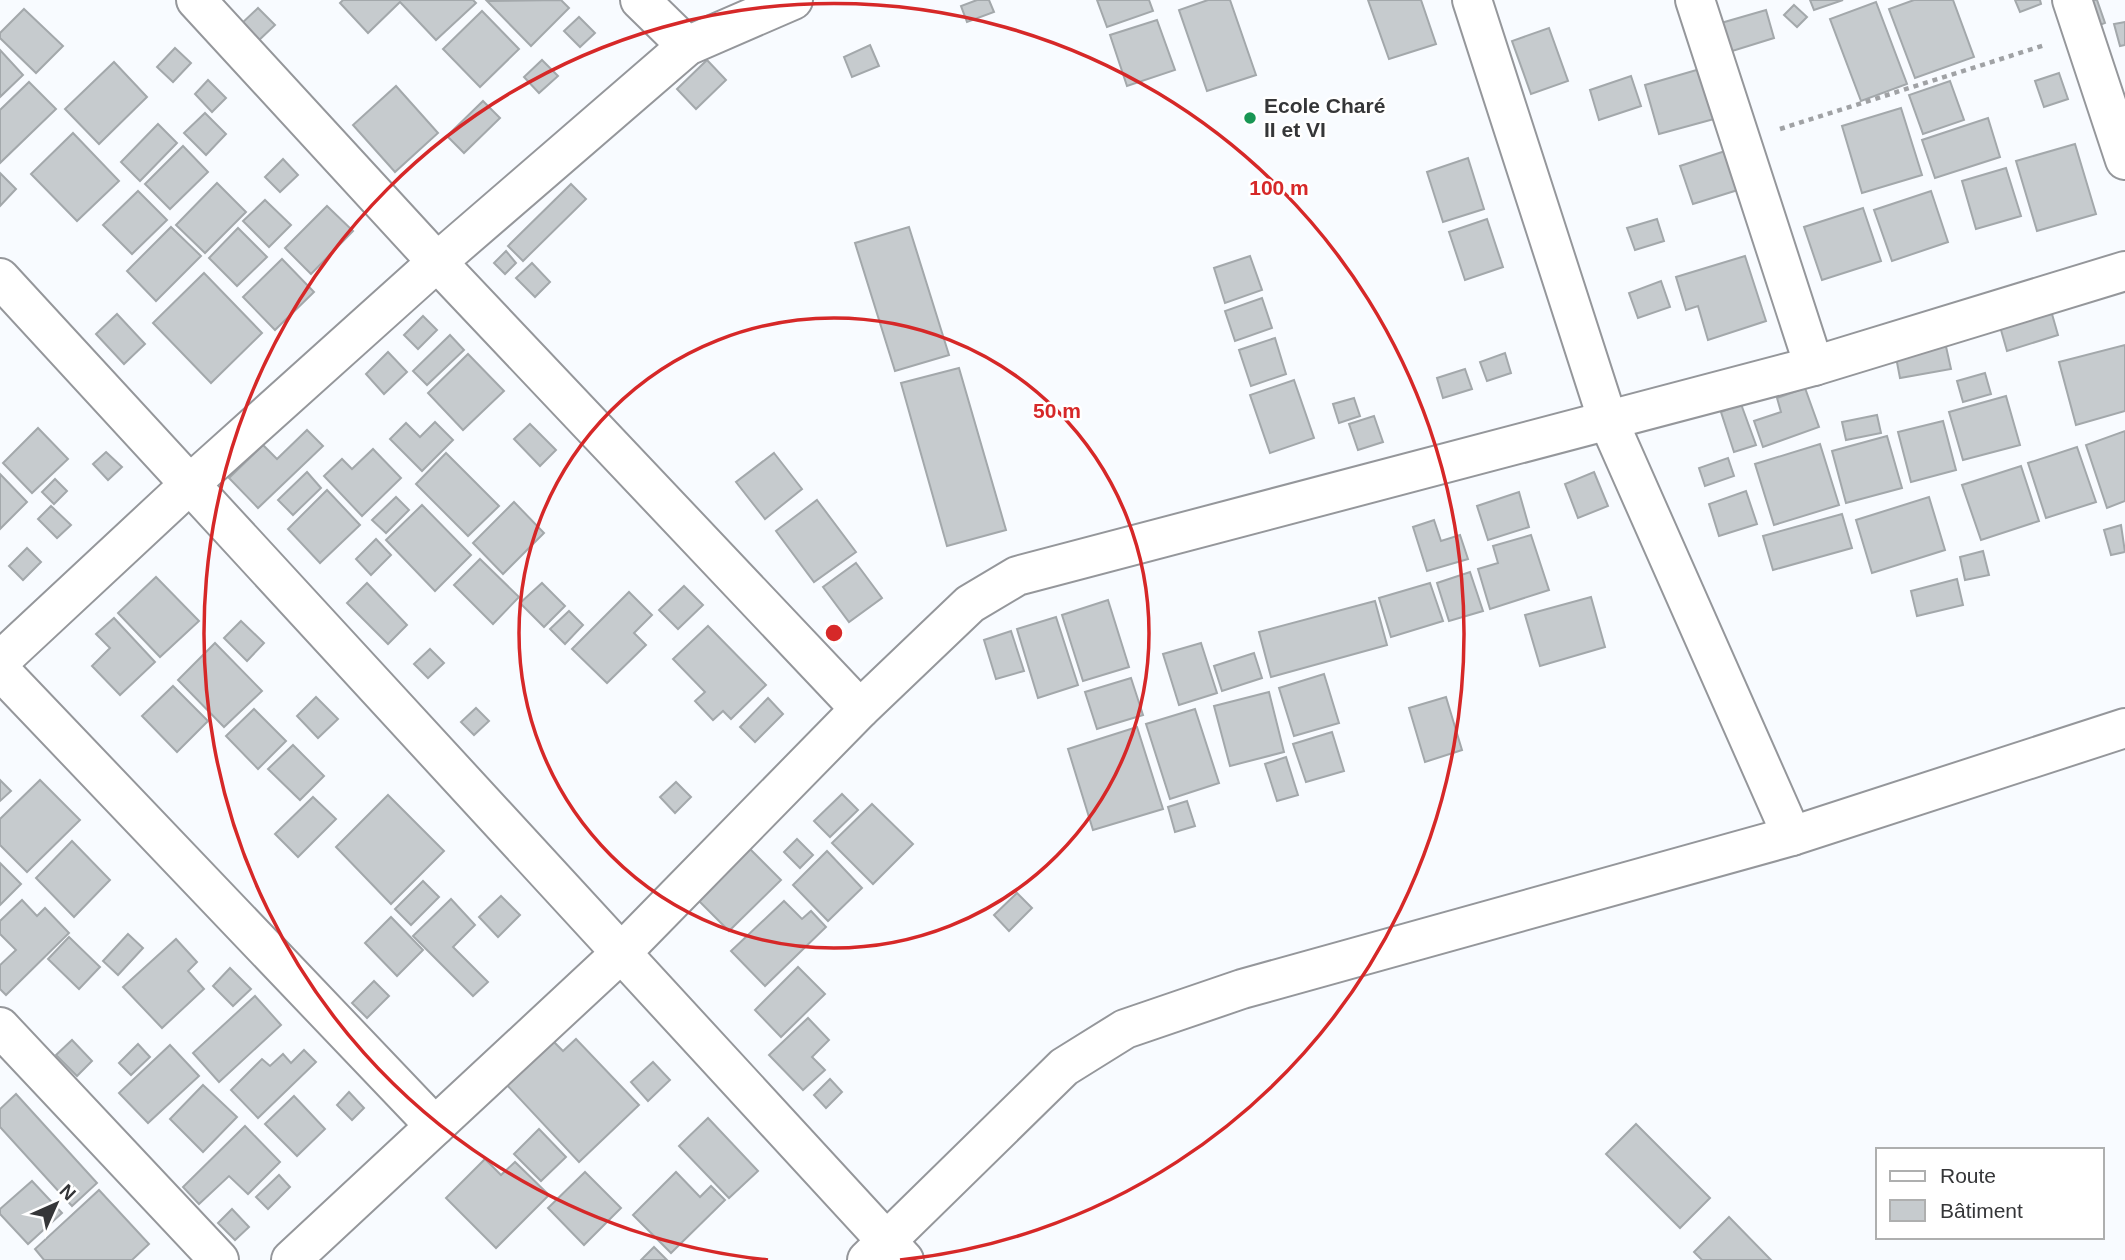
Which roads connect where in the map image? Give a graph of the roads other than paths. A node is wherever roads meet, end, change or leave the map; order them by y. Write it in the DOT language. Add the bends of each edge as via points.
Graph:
graph roads {
  1 [pos="195,0"];
  2 [pos="640,0"];
  3 [pos="793,0"];
  4 [pos="1472,0"];
  5 [pos="1695,0"];
  6 [pos="2077,17"];
  7 [pos="687,46"];
  8 [pos="2125,160"];
  9 [pos="437,262"];
  10 [pos="2125,271"];
  11 [pos="6,297"];
  12 [pos="1814,366"];
  13 [pos="1607,418"];
  14 [pos="190,484"];
  15 [pos="0,661"];
  16 [pos="0,670"];
  17 [pos="860,709"];
  18 [pos="2125,728"];
  19 [pos="1792,836"];
  20 [pos="621,953"];
  21 [pos="0,1027"];
  22 [pos="435,1126"];
  23 [pos="886,1254"];
  24 [pos="219,1260"];
  25 [pos="291,1260"];
  1 -- 9 [label="street"];
  2 -- 7 [label="street"];
  3 -- 7 [label="street"];
  4 -- 13 [label="street"];
  5 -- 12 [label="street"];
  6 -- 8 [label="street"];
  7 -- 9 [label="street"];
  9 -- 14 [label="street"];
  9 -- 17 [label="street"];
  10 -- 12 [label="street"];
  11 -- 14 [label="street"];
  12 -- 13 [label="street"];
  13 -- 17 [label="street" via="1017,576 970,604"];
  13 -- 19 [label="street"];
  14 -- 15 [label="street"];
  14 -- 20 [label="street"];
  16 -- 22 [label="street"];
  17 -- 20 [label="street"];
  18 -- 19 [label="street"];
  19 -- 23 [label="street" via="1242,989 1125,1029 1063,1067"];
  20 -- 22 [label="street"];
  20 -- 23 [label="street"];
  21 -- 24 [label="street"];
  22 -- 25 [label="street"];
}
